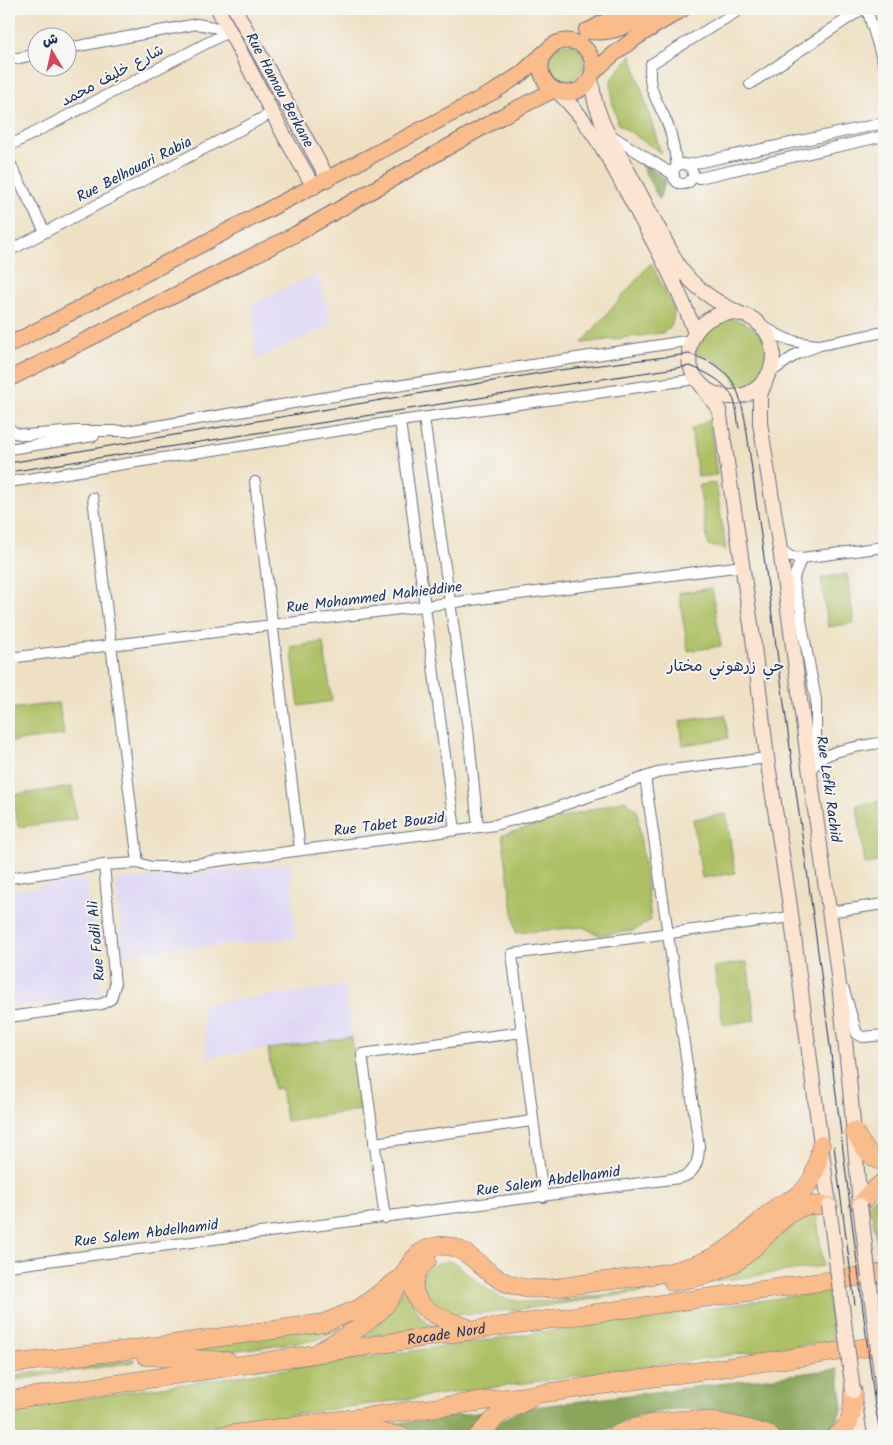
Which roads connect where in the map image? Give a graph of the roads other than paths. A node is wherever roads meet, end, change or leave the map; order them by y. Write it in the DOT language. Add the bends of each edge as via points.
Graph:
graph roads {
  1 [pos="236,9"];
  2 [pos="628,9"];
  3 [pos="657,9"];
  4 [pos="683,9"];
  5 [pos="740,9"];
  6 [pos="862,9"];
  7 [pos="867,9"];
  8 [pos="225,22"];
  9 [pos="586,31"];
  10 [pos="566,40"];
  11 [pos="78,46"];
  12 [pos="545,52"];
  13 [pos="28,56"];
  14 [pos="9,60"];
  15 [pos="884,64"];
  16 [pos="592,76"];
  17 [pos="508,83"];
  18 [pos="750,84"];
  19 [pos="556,90"];
  20 [pos="524,104"];
  21 [pos="272,114"];
  22 [pos="884,123"];
  23 [pos="608,133"];
  24 [pos="884,136"];
  25 [pos="9,146"];
  26 [pos="9,160"];
  27 [pos="679,169"];
  28 [pos="693,176"];
  29 [pos="328,179"];
  30 [pos="314,187"];
  31 [pos="45,232"];
  32 [pos="9,251"];
  33 [pos="739,314"];
  34 [pos="760,324"];
  35 [pos="884,332"];
  36 [pos="694,336"];
  37 [pos="9,345"];
  38 [pos="820,345"];
  39 [pos="768,376"];
  40 [pos="9,379"];
  41 [pos="699,382"];
  42 [pos="424,418"];
  43 [pos="400,421"];
  44 [pos="9,428"];
  45 [pos="127,431"];
  46 [pos="9,450"];
  47 [pos="9,482"];
  48 [pos="255,482"];
  49 [pos="93,498"];
  50 [pos="884,546"];
  51 [pos="780,549"];
  52 [pos="802,558"];
  53 [pos="743,566"];
  54 [pos="796,572"];
  55 [pos="785,584"];
  56 [pos="450,602"];
  57 [pos="425,606"];
  58 [pos="273,624"];
  59 [pos="111,645"];
  60 [pos="9,658"];
  61 [pos="884,742"];
  62 [pos="767,758"];
  63 [pos="813,768"];
  64 [pos="645,776"];
  65 [pos="478,827"];
  66 [pos="455,830"];
  67 [pos="300,850"];
  68 [pos="138,863"];
  69 [pos="104,865"];
  70 [pos="9,878"];
  71 [pos="884,904"];
  72 [pos="829,912"];
  73 [pos="791,917"];
  74 [pos="668,933"];
  75 [pos="837,967"];
  76 [pos="9,1017"];
  77 [pos="522,1032"];
  78 [pos="884,1035"];
  79 [pos="532,1121"];
  80 [pos="854,1131"];
  81 [pos="374,1143"];
  82 [pos="821,1144"];
  83 [pos="884,1162"];
  84 [pos="884,1181"];
  85 [pos="543,1197"];
  86 [pos="860,1205"];
  87 [pos="829,1206"];
  88 [pos="385,1218"];
  89 [pos="9,1266"];
  90 [pos="883,1272"];
  91 [pos="402,1277"];
  92 [pos="474,1330"];
  93 [pos="884,1345"];
  94 [pos="120,1351"];
  95 [pos="313,1355"];
  96 [pos="266,1363"];
  97 [pos="9,1364"];
  98 [pos="853,1390"];
  99 [pos="538,1394"];
  100 [pos="9,1400"];
  101 [pos="884,1400"];
  102 [pos="244,1433"];
  103 [pos="218,1436"];
  104 [pos="401,1436"];
  105 [pos="478,1436"];
  106 [pos="614,1436"];
  107 [pos="634,1436"];
  108 [pos="738,1436"];
  109 [pos="771,1436"];
  110 [pos="836,1436"];
  111 [pos="860,1436"];
  1 -- 8 [label="street, شارع خليف محمد"];
  1 -- 29 [label="main road, Rue Hamou Berkane"];
  2 -- 9 [label="main road"];
  3 -- 9 [label="main road" via="620,30"];
  4 -- 16 [label="main road" via="628,43"];
  5 -- 27 [label="street" via="651,64 648,76 670,130"];
  6 -- 18 [label="street"];
  7 -- 15 [label="street"];
  8 -- 11 [label="street" via="197,24"];
  8 -- 21 [label="main road, Rue Hamou Berkane"];
  8 -- 25 [label="street, شارع خليف محمد"];
  9 -- 10 [label="main road"];
  10 -- 12 [label="main road"];
  10 -- 16 [label="main road" via="575,41 588,50 594,66"];
  12 -- 17 [label="main road"];
  12 -- 19 [label="main road" via="541,73"];
  13 -- 14 [label="street"];
  16 -- 19 [label="main road" via="577,91"];
  16 -- 23 [label="main road" via="598,112"];
  17 -- 20 [label="main road"];
  17 -- 29 [label="main road"];
  19 -- 20 [label="main road"];
  19 -- 36 [label="main road" via="582,117 600,145 672,277 686,306"];
  20 -- 40 [label="main road" via="296,234"];
  21 -- 30 [label="main road, Rue Hamou Berkane"];
  21 -- 31 [label="street, Rue Belhouari Rabia"];
  22 -- 27 [label="street"];
  23 -- 27 [label="street"];
  23 -- 33 [label="main road" via="688,280"];
  24 -- 28 [label="street" via="699,178"];
  26 -- 31 [label="street"];
  27 -- 28 [label="street" via="693,171"];
  27 -- 28 [label="street" via="677,180 682,183 689,182"];
  29 -- 30 [label="main road"];
  30 -- 37 [label="main road"];
  31 -- 32 [label="street, Rue Belhouari Rabia"];
  33 -- 34 [label="main road"];
  33 -- 36 [label="main road" via="715,316 704,323"];
  34 -- 38 [label="street" via="792,342"];
  34 -- 39 [label="main road" via="773,345 774,358"];
  35 -- 38 [label="street"];
  36 -- 41 [label="main road" via="689,360"];
  36 -- 45 [label="street"];
  38 -- 39 [label="street" via="797,354"];
  39 -- 41 [label="main road" via="759,388 749,394 733,397 719,396"];
  39 -- 51 [label="main road, Rue Lefki Rachid" via="760,395 760,423"];
  41 -- 42 [label="street"];
  41 -- 53 [label="main road" via="718,410"];
  42 -- 43 [label="street"];
  42 -- 56 [label="street"];
  43 -- 47 [label="street"];
  43 -- 57 [label="street"];
  44 -- 45 [label="street" via="26,435"];
  45 -- 46 [label="street"];
  48 -- 58 [label="street"];
  49 -- 59 [label="street"];
  50 -- 52 [label="street"];
  51 -- 52 [label="street" via="791,557"];
  51 -- 55 [label="main road, Rue Lefki Rachid"];
  52 -- 54 [label="street"];
  53 -- 56 [label="street, Rue Mohammed Mahieddine"];
  53 -- 62 [label="main road"];
  54 -- 55 [label="street"];
  54 -- 63 [label="street" via="795,590 802,610 801,620 816,700"];
  55 -- 63 [label="main road, Rue Lefki Rachid"];
  56 -- 57 [label="street, Rue Mohammed Mahieddine"];
  56 -- 65 [label="street"];
  57 -- 58 [label="street, Rue Mohammed Mahieddine"];
  57 -- 66 [label="street"];
  58 -- 59 [label="street, Rue Mohammed Mahieddine"];
  58 -- 67 [label="street"];
  59 -- 60 [label="street, Rue Mohammed Mahieddine"];
  59 -- 68 [label="street"];
  61 -- 63 [label="street" via="827,754"];
  62 -- 64 [label="street, Rue Tabet Bouzid"];
  62 -- 73 [label="main road"];
  63 -- 72 [label="main road, Rue Lefki Rachid"];
  64 -- 65 [label="street, Rue Tabet Bouzid" via="547,811"];
  64 -- 74 [label="street, Rue Salem Abdelhamid"];
  65 -- 66 [label="street, Rue Tabet Bouzid"];
  66 -- 67 [label="street, Rue Tabet Bouzid"];
  67 -- 68 [label="street, Rue Tabet Bouzid" via="172,867 150,867"];
  68 -- 69 [label="street, Rue Tabet Bouzid"];
  69 -- 70 [label="street, Rue Tabet Bouzid"];
  69 -- 76 [label="street, Rue Fodil Ali" via="115,985 111,999 102,1004"];
  71 -- 72 [label="street"];
  72 -- 75 [label="main road, Rue Lefki Rachid"];
  73 -- 74 [label="street"];
  73 -- 82 [label="main road"];
  74 -- 77 [label="street" via="512,954"];
  74 -- 85 [label="street, Rue Salem Abdelhamid" via="699,1146 694,1168 685,1177"];
  75 -- 78 [label="street" via="857,1034 863,1037"];
  75 -- 80 [label="main road, Rue Lefki Rachid"];
  77 -- 79 [label="street"];
  77 -- 81 [label="street" via="362,1054"];
  79 -- 81 [label="street"];
  79 -- 85 [label="street"];
  80 -- 83 [label="highway" via="872,1157"];
  80 -- 86 [label="main road, Rue Lefki Rachid"];
  81 -- 88 [label="street"];
  82 -- 87 [label="main road"];
  82 -- 91 [label="highway" via="815,1173 800,1194 772,1211 735,1245 699,1264 658,1274 557,1288 525,1288 505,1282 462,1251 438,1246 420,1253"];
  84 -- 86 [label="highway"];
  85 -- 88 [label="street, Rue Salem Abdelhamid"];
  86 -- 101 [label="main road, Rue Lefki Rachid, bridge"];
  87 -- 92 [label="highway" via="806,1206 789,1213 746,1255 714,1272 692,1279 608,1292 546,1300 523,1298 490,1286 456,1258 438,1256 422,1264 417,1270 414,1286 420,1302 435,1314"];
  87 -- 98 [label="main road, bridge"];
  88 -- 89 [label="street, Rue Salem Abdelhamid"];
  90 -- 92 [label="highway, Rocade Nord"];
  91 -- 94 [label="highway" via="360,1308 324,1323"];
  91 -- 95 [label="highway" via="378,1313 356,1331"];
  92 -- 95 [label="highway, Rocade Nord"];
  93 -- 99 [label="highway"];
  94 -- 96 [label="highway" via="145,1356"];
  94 -- 97 [label="highway"];
  95 -- 96 [label="highway, Rocade Nord"];
  96 -- 100 [label="highway, Rocade Nord"];
  98 -- 110 [label="highway" via="852,1416"];
  98 -- 111 [label="main road"];
  99 -- 102 [label="highway"];
  99 -- 105 [label="highway" via="498,1415"];
  102 -- 103 [label="highway"];
  102 -- 104 [label="highway" via="362,1428"];
  106 -- 109 [label="highway" via="655,1423 696,1419"];
  107 -- 108 [label="highway" via="680,1428 709,1429"];
}
